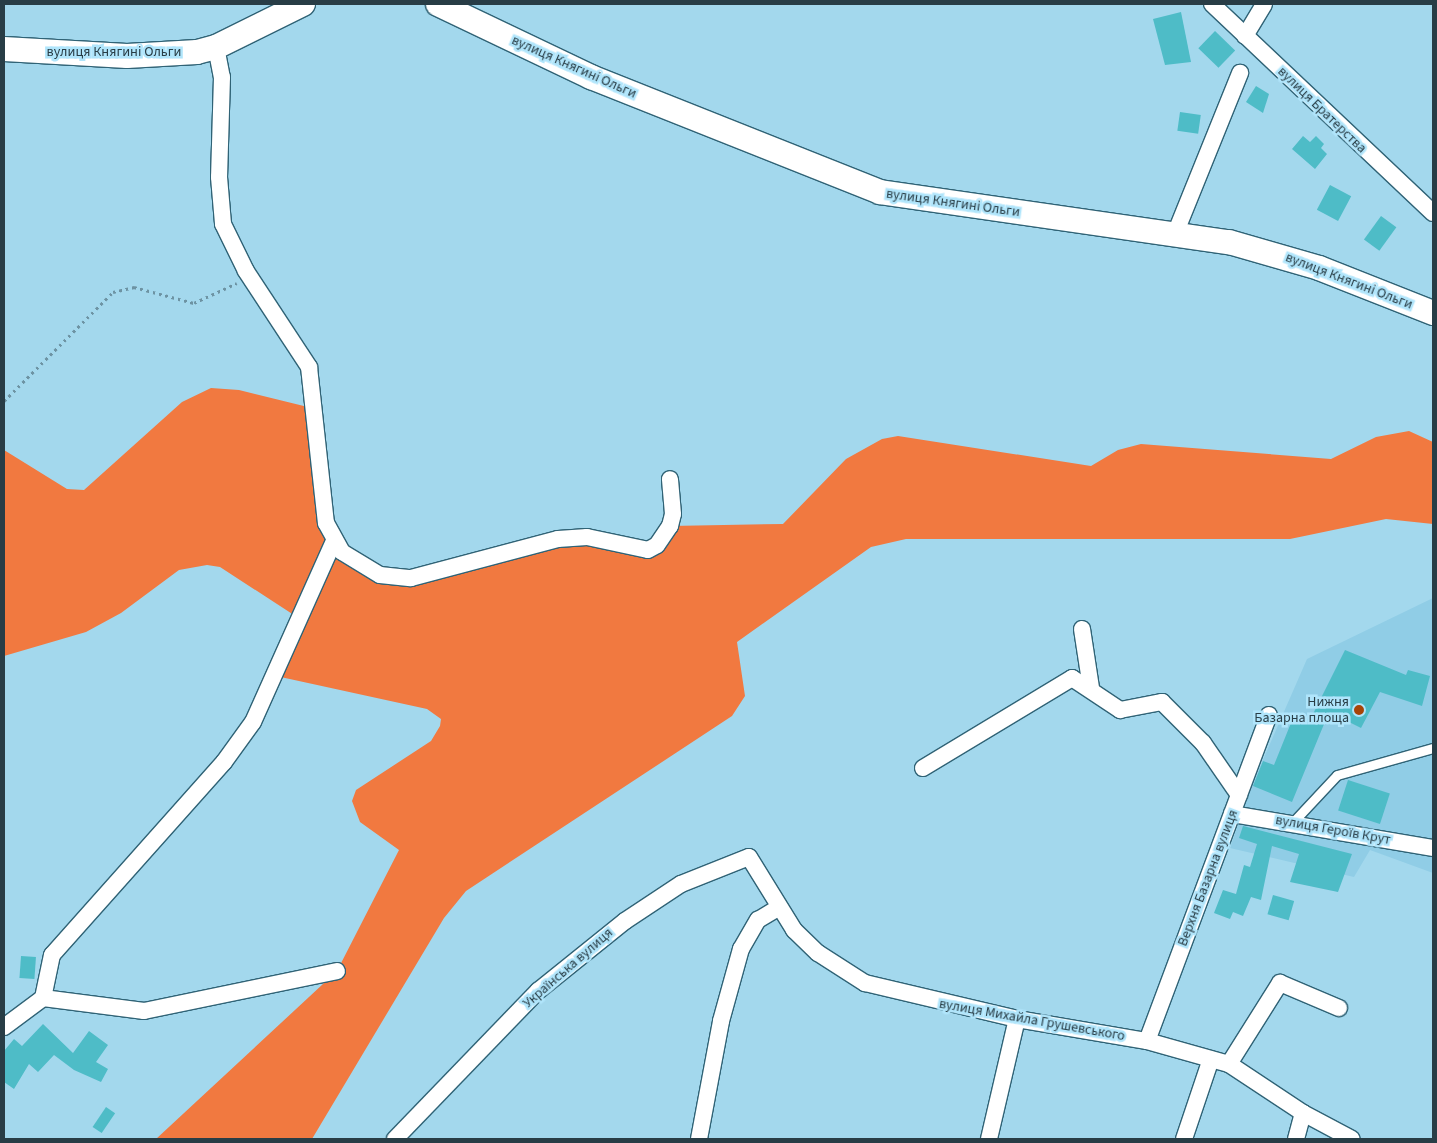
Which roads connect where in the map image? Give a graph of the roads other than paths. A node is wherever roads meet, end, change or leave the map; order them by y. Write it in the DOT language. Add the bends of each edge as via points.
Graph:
graph roads {
  1 [pos="303,4"];
  2 [pos="438,4"];
  3 [pos="1212,4"];
  4 [pos="1264,4"];
  5 [pos="1245,36"];
  6 [pos="216,47"];
  7 [pos="4,49"];
  8 [pos="1240,72"];
  9 [pos="1433,213"];
  10 [pos="1175,234"];
  11 [pos="1433,313"];
  12 [pos="670,479"];
  13 [pos="334,541"];
  14 [pos="1082,629"];
  15 [pos="1091,688"];
  16 [pos="1269,715"];
  17 [pos="1433,748"];
  18 [pos="923,768"];
  19 [pos="1239,796"];
  20 [pos="1232,814"];
  21 [pos="1293,822"];
  22 [pos="1433,848"];
  23 [pos="749,857"];
  24 [pos="778,908"];
  25 [pos="337,972"];
  26 [pos="43,998"];
  27 [pos="1340,1008"];
  28 [pos="1017,1019"];
  29 [pos="4,1027"];
  30 [pos="1147,1041"];
  31 [pos="1210,1059"];
  32 [pos="1228,1064"];
  33 [pos="1303,1113"];
  34 [pos="395,1139"];
  35 [pos="699,1139"];
  36 [pos="989,1139"];
  37 [pos="1184,1139"];
  38 [pos="1296,1139"];
  39 [pos="1352,1139"];
  1 -- 6 [label="street, вулиця Княгині Ольги"];
  2 -- 10 [label="street, вулиця Княгині Ольги" via="591,77 880,192"];
  3 -- 5 [label="street, вулиця Братерства"];
  4 -- 5 [label="street"];
  5 -- 9 [label="street, вулиця Братерства"];
  6 -- 7 [label="street, вулиця Княгині Ольги" via="180,54 127,56"];
  6 -- 13 [label="street" via="223,94 219,177 223,224 249,276 309,368 326,523"];
  8 -- 10 [label="street"];
  10 -- 11 [label="street, вулиця Княгині Ольги" via="1290,258"];
  12 -- 13 [label="street" via="673,514 670,526 657,545 648,550 587,537 558,539 412,578 369,570 354,562"];
  13 -- 26 [label="street" via="253,722 224,762 52,955"];
  14 -- 15 [label="street"];
  15 -- 18 [label="street" via="1072,678"];
  15 -- 19 [label="street" via="1120,710 1162,702 1203,743"];
  16 -- 19 [label="street, Верхня Базарна вулиця"];
  17 -- 21 [label="lane" via="1338,776"];
  19 -- 20 [label="street, Верхня Базарна вулиця"];
  20 -- 21 [label="street, вулиця Героїв Крут"];
  20 -- 30 [label="street, Верхня Базарна вулиця"];
  21 -- 22 [label="street, вулиця Героїв Крут"];
  23 -- 24 [label="street, вулиця Михайла Грушевського"];
  23 -- 34 [label="street, Українська вулиця" via="681,884 625,921 538,991"];
  24 -- 28 [label="street, вулиця Михайла Грушевського" via="818,953 865,984"];
  24 -- 35 [label="street" via="758,920 741,949 721,1021"];
  25 -- 26 [label="street" via="144,1011"];
  26 -- 29 [label="street"];
  27 -- 32 [label="street" via="1280,983"];
  28 -- 30 [label="street, вулиця Михайла Грушевського"];
  28 -- 36 [label="street"];
  30 -- 31 [label="street, вулиця Михайла Грушевського"];
  31 -- 32 [label="street, вулиця Михайла Грушевського"];
  31 -- 37 [label="street"];
  32 -- 33 [label="street, вулиця Михайла Грушевського"];
  33 -- 38 [label="street"];
  33 -- 39 [label="street, вулиця Михайла Грушевського"];
}
